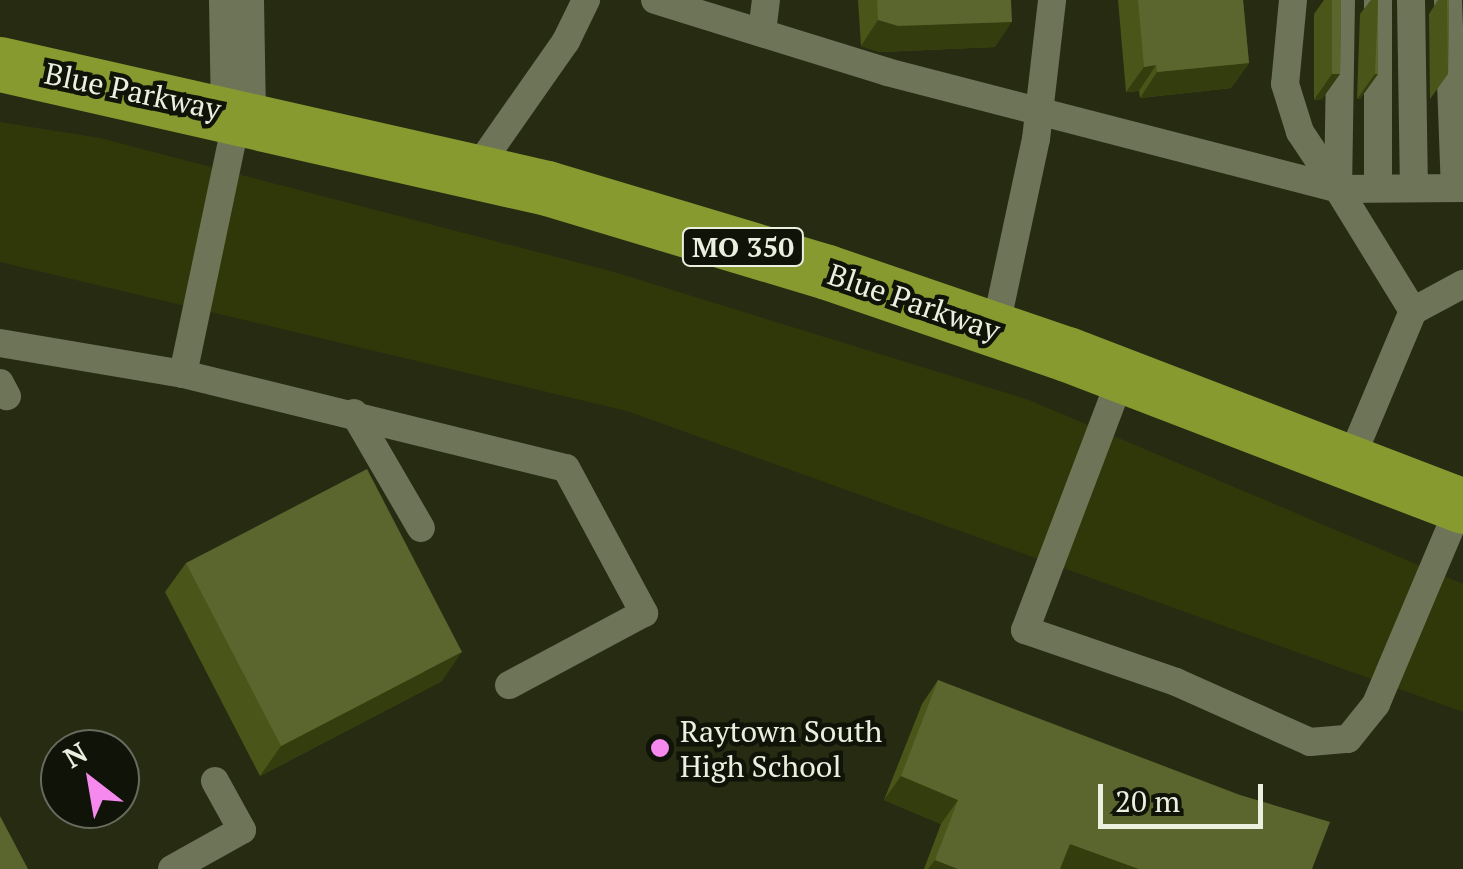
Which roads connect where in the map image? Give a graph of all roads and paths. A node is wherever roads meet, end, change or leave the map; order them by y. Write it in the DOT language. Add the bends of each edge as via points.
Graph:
graph roads {
  1 [pos="236,0"];
  2 [pos="586,0"];
  3 [pos="655,0"];
  4 [pos="766,0"];
  5 [pos="1052,0"];
  6 [pos="1293,0"];
  7 [pos="1341,0"];
  8 [pos="1378,0"];
  9 [pos="1411,0"];
  10 [pos="1448,0"];
  11 [pos="762,32"];
  12 [pos="0,64"];
  13 [pos="238,114"];
  14 [pos="1038,114"];
  15 [pos="476,171"];
  16 [pos="1378,188"];
  17 [pos="1414,188"];
  18 [pos="1459,188"];
  19 [pos="1338,189"];
  20 [pos="1463,284"];
  21 [pos="1412,311"];
  22 [pos="995,330"];
  23 [pos="0,343"];
  24 [pos="183,374"];
  25 [pos="1122,375"];
  26 [pos="354,414"];
  27 [pos="1350,461"];
  28 [pos="1461,505"];
  29 [pos="421,528"];
  30 [pos="509,685"];
  31 [pos="215,780"];
  32 [pos="172,869"];
  1 -- 13 [label="street"];
  2 -- 15 [label="lane" via="566,41"];
  3 -- 11 [label="lane"];
  4 -- 11 [label="lane"];
  5 -- 14 [label="lane"];
  6 -- 19 [label="lane" via="1286,84 1300,132"];
  7 -- 19 [label="lane"];
  8 -- 16 [label="lane"];
  9 -- 17 [label="lane"];
  10 -- 18 [label="lane"];
  11 -- 14 [label="lane"];
  12 -- 13 [label="highway, Blue Parkway / MO 350"];
  13 -- 15 [label="highway, Blue Parkway / MO 350"];
  13 -- 24 [label="lane"];
  14 -- 19 [label="lane"];
  14 -- 22 [label="lane"];
  15 -- 22 [label="highway, Blue Parkway / MO 350" via="828,272"];
  16 -- 17 [label="lane"];
  16 -- 19 [label="lane"];
  17 -- 18 [label="lane"];
  19 -- 21 [label="lane"];
  20 -- 21 [label="lane"];
  21 -- 27 [label="lane"];
  22 -- 25 [label="highway, Blue Parkway / MO 350"];
  23 -- 24 [label="lane"];
  24 -- 26 [label="lane"];
  25 -- 27 [label="highway, Blue Parkway / MO 350"];
  25 -- 28 [label="lane" via="1025,630 1176,682 1310,742 1348,738 1376,704"];
  26 -- 29 [label="lane"];
  26 -- 30 [label="lane" via="566,468 644,614"];
  27 -- 28 [label="highway, Blue Parkway / MO 350"];
  31 -- 32 [label="lane" via="242,830"];
}
